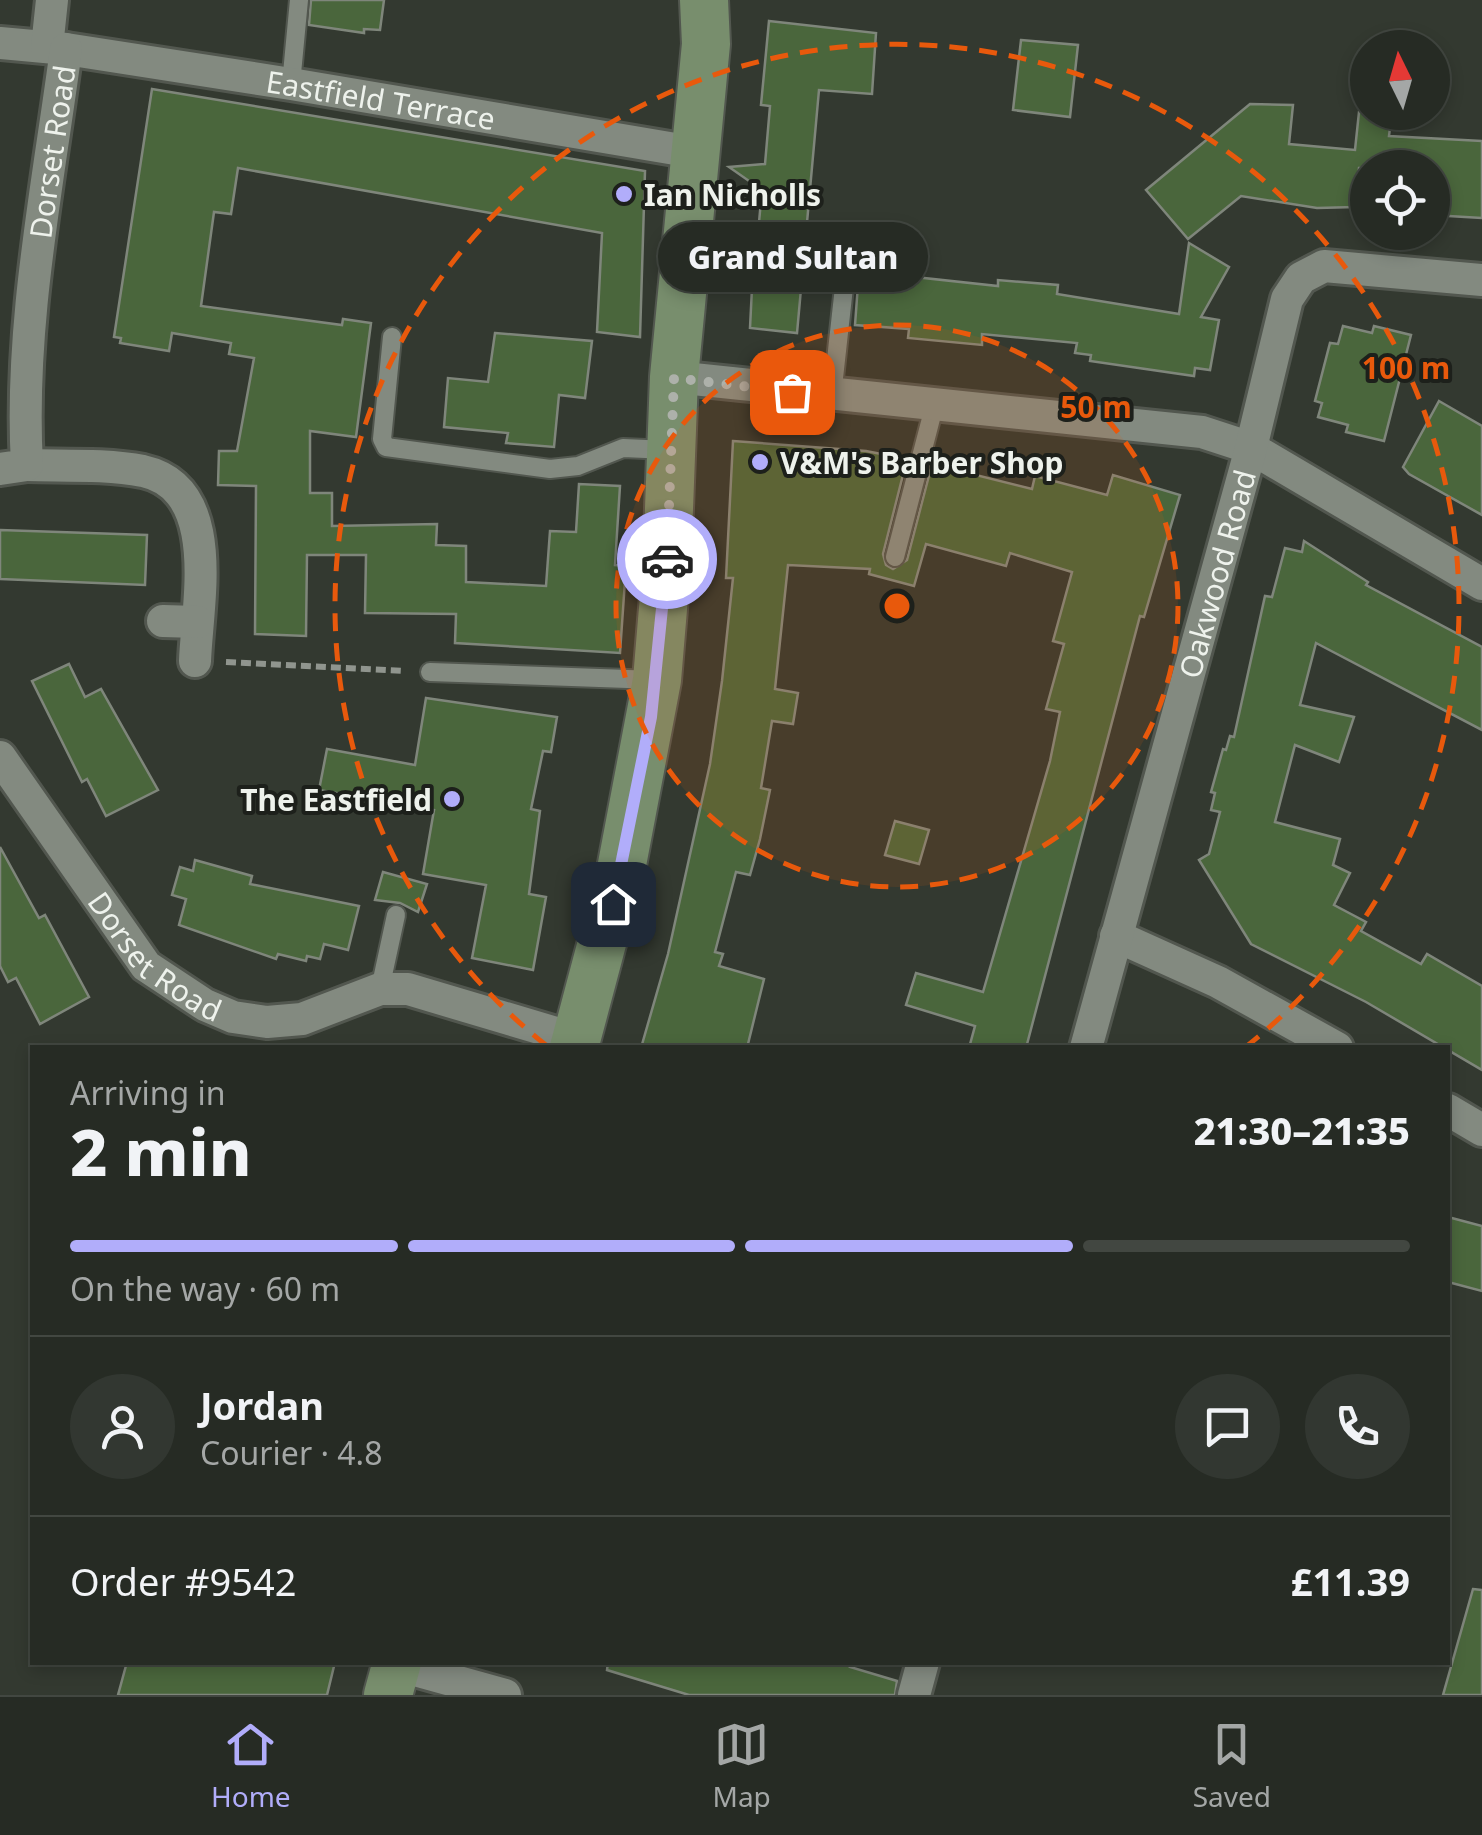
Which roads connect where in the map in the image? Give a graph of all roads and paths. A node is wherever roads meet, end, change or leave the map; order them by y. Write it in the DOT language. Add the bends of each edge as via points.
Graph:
graph roads {
  1 [pos="52,0"];
  2 [pos="299,0"];
  3 [pos="724,0"];
  4 [pos="705,22"];
  5 [pos="0,43"];
  6 [pos="56,48"];
  7 [pos="291,84"];
  8 [pos="693,152"];
  9 [pos="846,270"];
  10 [pos="1482,280"];
  11 [pos="392,337"];
  12 [pos="674,378"];
  13 [pos="832,396"];
  14 [pos="934,407"];
  15 [pos="1251,448"];
  16 [pos="672,450"];
  17 [pos="14,467"];
  18 [pos="895,557"];
  19 [pos="1482,584"];
  20 [pos="162,621"];
  21 [pos="197,622"];
  22 [pos="196,661"];
  23 [pos="430,672"];
  24 [pos="657,680"];
  25 [pos="0,758"];
  26 [pos="396,914"];
  27 [pos="1116,936"];
  28 [pos="380,989"];
  29 [pos="575,1043"];
  30 [pos="1087,1045"];
  31 [pos="1333,1045"];
  32 [pos="1450,1111"];
  33 [pos="1482,1130"];
  34 [pos="922,1665"];
  35 [pos="394,1674"];
  36 [pos="505,1695"];
  37 [pos="914,1695"];
  1 -- 6 [label="street, Dorset Road"];
  2 -- 7 [label="lane"];
  3 -- 4 [label="main road"];
  4 -- 8 [label="main road"];
  5 -- 6 [label="street, Eastfield Terrace"];
  6 -- 7 [label="street, Eastfield Terrace"];
  6 -- 17 [label="street, Dorset Road"];
  7 -- 8 [label="street, Eastfield Terrace"];
  8 -- 12 [label="main road"];
  9 -- 13 [label="lane"];
  10 -- 15 [label="street, Oakwood Road" via="1324,266 1301,278 1287,299"];
  11 -- 16 [label="lane" via="386,447 550,469 624,448"];
  12 -- 13 [label="street"];
  12 -- 16 [label="main road"];
  13 -- 14 [label="street"];
  14 -- 15 [label="street" via="1202,432"];
  14 -- 18 [label="lane"];
  15 -- 19 [label="street"];
  15 -- 27 [label="street, Oakwood Road"];
  16 -- 24 [label="main road"];
  17 -- 21 [label="street" via="144,472 168,482 190,506 199,535"];
  20 -- 21 [label="street"];
  21 -- 22 [label="street"];
  22 -- 23 [label="path"];
  23 -- 24 [label="lane"];
  24 -- 29 [label="main road" via="620,876"];
  25 -- 28 [label="street, Dorset Road" via="126,940 174,987 233,1017 267,1022 302,1019"];
  26 -- 28 [label="lane"];
  27 -- 30 [label="street, Oakwood Road"];
  27 -- 31 [label="street"];
  28 -- 29 [label="street, Dorset Road" via="408,989"];
  32 -- 33 [label="street"];
  34 -- 37 [label="street"];
  35 -- 36 [label="street"];
}
